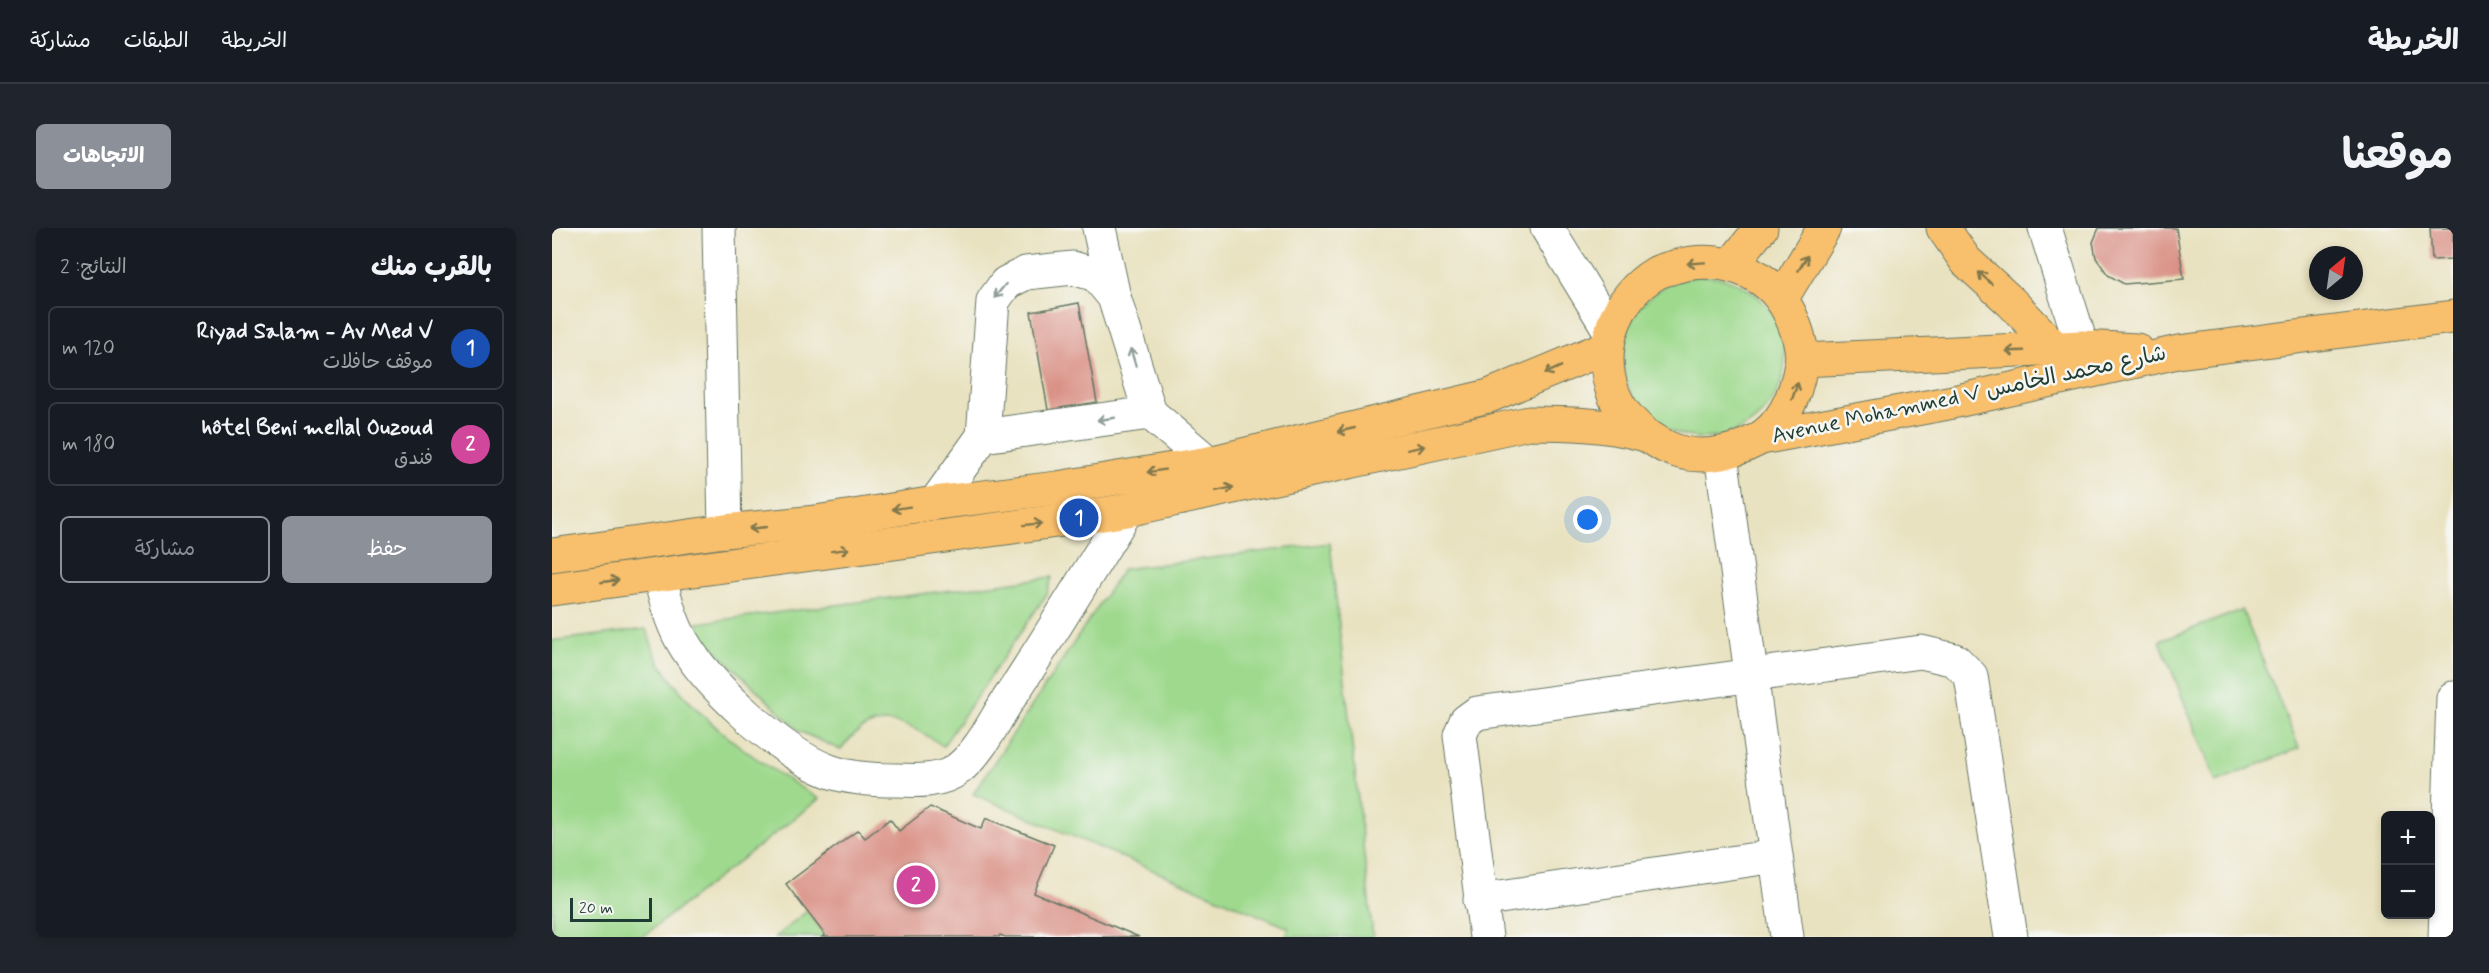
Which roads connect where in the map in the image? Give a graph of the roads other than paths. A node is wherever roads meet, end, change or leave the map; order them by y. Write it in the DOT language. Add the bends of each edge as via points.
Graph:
graph roads {
  1 [pos="719,228"];
  2 [pos="1099,228"];
  3 [pos="1546,228"];
  4 [pos="1761,228"];
  5 [pos="1824,228"];
  6 [pos="1943,228"];
  7 [pos="2045,228"];
  8 [pos="1732,264"];
  9 [pos="1114,297"];
  10 [pos="1782,298"];
  11 [pos="2453,317"];
  12 [pos="1608,339"];
  13 [pos="2069,348"];
  14 [pos="2178,352"];
  15 [pos="1802,360"];
  16 [pos="1150,413"];
  17 [pos="1644,434"];
  18 [pos="983,436"];
  19 [pos="1761,438"];
  20 [pos="1721,454"];
  21 [pos="1209,463"];
  22 [pos="935,503"];
  23 [pos="1127,510"];
  24 [pos="725,531"];
  25 [pos="552,555"];
  26 [pos="659,575"];
  27 [pos="552,589"];
  28 [pos="1751,677"];
  29 [pos="2453,698"];
  30 [pos="1776,856"];
  31 [pos="2449,886"];
  32 [pos="1480,900"];
  33 [pos="1486,937"];
  34 [pos="1787,937"];
  35 [pos="2011,937"];
  36 [pos="2445,937"];
  1 -- 24 [label="street"];
  2 -- 9 [label="street"];
  3 -- 12 [label="street"];
  4 -- 8 [label="main road"];
  10 -- 5 [label="main road, one-way"];
  13 -- 6 [label="main road, one-way" via="1966,261"];
  7 -- 13 [label="street"];
  8 -- 10 [label="main road" via="1751,272"];
  8 -- 12 [label="main road, one-way" via="1694,261 1657,272 1628,297"];
  16 -- 9 [label="street, one-way"];
  9 -- 18 [label="street, one-way" via="1096,275 1074,268 1026,273 1006,283 993,301"];
  10 -- 15 [label="main road" via="1797,328"];
  11 -- 14 [label="main road, Avenue Mohammed V شارع محمد الخامس"];
  12 -- 17 [label="main road" via="1607,372 1614,395 1626,417"];
  12 -- 21 [label="main road, one-way" via="1489,396"];
  13 -- 14 [label="main road, Avenue Mohammed V شارع محمد الخامس"];
  13 -- 15 [label="main road, Avenue Mohammed V شارع محمد الخامس, one-way"];
  14 -- 19 [label="main road, Avenue Mohammed V شارع محمد الخامس" via="1948,403"];
  19 -- 15 [label="main road, one-way" via="1782,417 1797,390"];
  16 -- 18 [label="street, one-way"];
  16 -- 21 [label="street"];
  17 -- 20 [label="main road" via="1667,448 1694,455"];
  23 -- 17 [label="main road, one-way" via="1529,423 1578,423"];
  18 -- 22 [label="street"];
  19 -- 20 [label="main road"];
  20 -- 28 [label="street"];
  21 -- 22 [label="main road, one-way"];
  22 -- 24 [label="main road, one-way" via="816,522"];
  26 -- 23 [label="main road, one-way"];
  23 -- 26 [label="street" via="971,757 957,770 922,781 829,771 769,734 714,684 696,662 669,612"];
  24 -- 25 [label="main road"];
  27 -- 26 [label="main road, one-way"];
  28 -- 30 [label="street"];
  28 -- 32 [label="street" via="1517,706 1477,713 1466,721 1460,735 1461,756"];
  28 -- 35 [label="street" via="1911,652 1955,660 1971,676"];
  29 -- 31 [label="street"];
  30 -- 32 [label="street"];
  30 -- 34 [label="street"];
  31 -- 36 [label="street"];
  32 -- 33 [label="street"];
}
